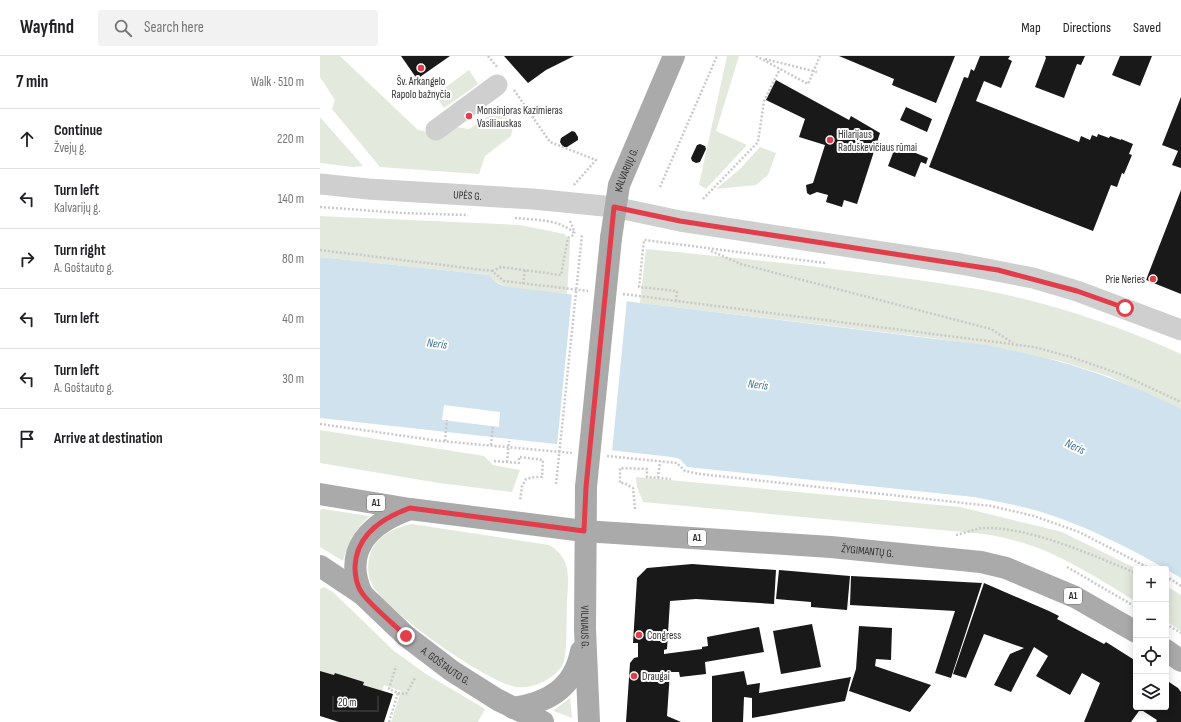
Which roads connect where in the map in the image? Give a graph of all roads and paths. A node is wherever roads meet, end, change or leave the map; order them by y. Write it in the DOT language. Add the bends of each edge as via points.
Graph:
graph roads {
  1 [pos="488,56"];
  2 [pos="674,56"];
  3 [pos="717,56"];
  4 [pos="756,56"];
  5 [pos="820,56"];
  6 [pos="761,58"];
  7 [pos="494,64"];
  8 [pos="780,69"];
  9 [pos="815,72"];
  10 [pos="506,89"];
  11 [pos="436,130"];
  12 [pos="320,184"];
  13 [pos="573,186"];
  14 [pos="660,187"];
  15 [pos="704,199"];
  16 [pos="320,207"];
  17 [pos="614,207"];
  18 [pos="472,215"];
  19 [pos="511,217"];
  20 [pos="569,219"];
  21 [pos="575,234"];
  22 [pos="582,235"];
  23 [pos="320,250"];
  24 [pos="709,250"];
  25 [pos="832,264"];
  26 [pos="525,270"];
  27 [pos="492,271"];
  28 [pos="523,284"];
  29 [pos="592,291"];
  30 [pos="615,294"];
  31 [pos="676,301"];
  32 [pos="1181,330"];
  33 [pos="1013,344"];
  34 [pos="1181,402"];
  35 [pos="447,420"];
  36 [pos="320,424"];
  37 [pos="493,426"];
  38 [pos="444,441"];
  39 [pos="508,441"];
  40 [pos="491,445"];
  41 [pos="508,447"];
  42 [pos="576,453"];
  43 [pos="599,455"];
  44 [pos="494,460"];
  45 [pos="660,461"];
  46 [pos="507,462"];
  47 [pos="658,478"];
  48 [pos="671,479"];
  49 [pos="556,484"];
  50 [pos="320,494"];
  51 [pos="341,498"];
  52 [pos="520,502"];
  53 [pos="320,505"];
  54 [pos="410,508"];
  55 [pos="635,508"];
  56 [pos="584,531"];
  57 [pos="956,534"];
  58 [pos="320,566"];
  59 [pos="1145,566"];
  60 [pos="1067,567"];
  61 [pos="1133,572"];
  62 [pos="1170,578"];
  63 [pos="1181,586"];
  64 [pos="362,594"];
  65 [pos="1133,605"];
  66 [pos="1169,626"];
  67 [pos="585,629"];
  68 [pos="1133,630"];
  69 [pos="1181,633"];
  70 [pos="1169,652"];
  71 [pos="1181,661"];
  72 [pos="396,666"];
  73 [pos="415,678"];
  74 [pos="398,693"];
  75 [pos="520,715"];
  76 [pos="389,722"];
  77 [pos="543,722"];
  78 [pos="589,722"];
  1 -- 7 [label="path"];
  2 -- 17 [label="main road, KALVARIJŲ G." via="619,185"];
  3 -- 14 [label="path"];
  4 -- 6 [label="path"];
  5 -- 9 [label="path"];
  6 -- 8 [label="path"];
  6 -- 9 [label="path"];
  8 -- 9 [label="path" via="808,84"];
  8 -- 15 [label="path" via="764,101 758,142"];
  10 -- 11 [label="street"];
  10 -- 13 [label="path" via="550,142 596,160"];
  12 -- 17 [label="street, UPĖS G."];
  16 -- 18 [label="path"];
  17 -- 32 [label="street, UPĖS G." via="680,221 998,270 1077,291"];
  17 -- 56 [label="main road, KALVARIJŲ G., bridge" via="586,487"];
  19 -- 21 [label="path" via="561,224"];
  20 -- 21 [label="path"];
  21 -- 26 [label="path" via="568,238 561,276"];
  22 -- 49 [label="path, bridge"];
  23 -- 27 [label="path"];
  24 -- 25 [label="path"];
  24 -- 31 [label="path" via="644,240 639,287 677,291"];
  24 -- 33 [label="path" via="741,264 991,329"];
  26 -- 27 [label="path" via="501,267"];
  26 -- 28 [label="path"];
  27 -- 28 [label="path" via="504,281"];
  28 -- 29 [label="path"];
  30 -- 31 [label="path"];
  31 -- 33 [label="path"];
  33 -- 34 [label="path" via="1071,357 1123,375"];
  35 -- 38 [label="path"];
  36 -- 38 [label="path"];
  37 -- 40 [label="path"];
  38 -- 40 [label="path"];
  39 -- 41 [label="path"];
  40 -- 41 [label="path"];
  41 -- 42 [label="path"];
  41 -- 46 [label="path"];
  43 -- 45 [label="path"];
  44 -- 46 [label="path"];
  45 -- 47 [label="path"];
  45 -- 59 [label="path" via="677,463 685,471 700,474 946,500 1005,509 1079,532"];
  46 -- 52 [label="path" via="519,463 520,457 543,460 542,477 526,479 522,486"];
  47 -- 48 [label="path"];
  47 -- 55 [label="path" via="647,476 647,469 620,468 620,483 633,488"];
  50 -- 51 [label="main road, A1"];
  51 -- 53 [label="street"];
  51 -- 54 [label="main road, A1"];
  54 -- 56 [label="main road, A1"];
  54 -- 64 [label="main road" via="393,514 379,523 368,532 361,543 355,569 356,582"];
  56 -- 67 [label="main road, VILNIAUS G."];
  56 -- 68 [label="main road, ŽYGIMANTŲ G. / A1" via="831,547 981,562 1006,568 1075,597"];
  57 -- 61 [label="path" via="983,528 1031,534"];
  58 -- 64 [label="main road, A. GOŠTAUTO G."];
  60 -- 65 [label="path"];
  62 -- 63 [label="path"];
  64 -- 75 [label="main road, A. GOŠTAUTO G." via="406,636 452,671"];
  66 -- 69 [label="path"];
  67 -- 75 [label="main road" via="580,658 573,676 562,688"];
  67 -- 78 [label="main road, VILNIAUS G."];
  70 -- 71 [label="main road"];
  72 -- 74 [label="path" via="390,689"];
  73 -- 74 [label="path" via="406,694"];
  74 -- 76 [label="path"];
  75 -- 77 [label="main road, A. GOŠTAUTO G."];
}
